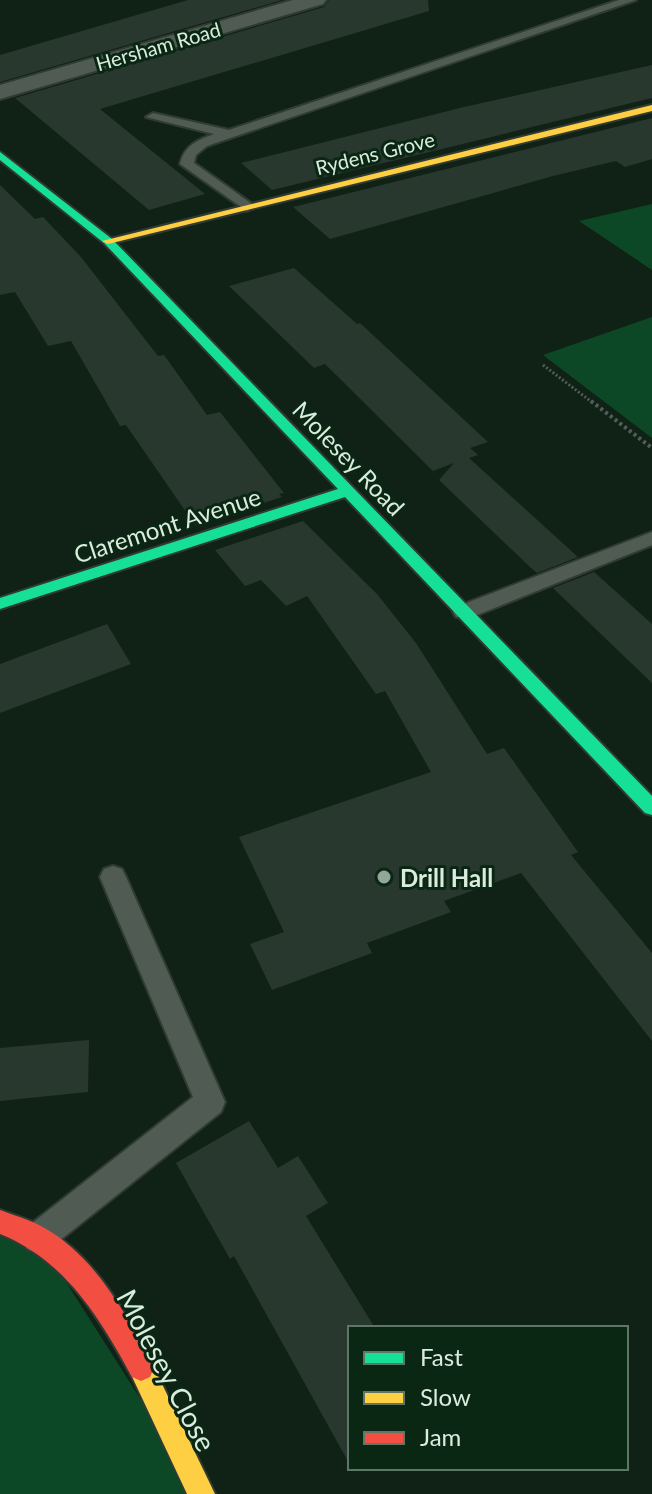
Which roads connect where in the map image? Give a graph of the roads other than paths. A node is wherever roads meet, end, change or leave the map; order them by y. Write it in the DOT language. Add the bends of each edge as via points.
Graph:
graph roads {
  1 [pos="316,0"];
  2 [pos="634,1"];
  3 [pos="0,92"];
  4 [pos="652,108"];
  5 [pos="153,117"];
  6 [pos="226,133"];
  7 [pos="0,155"];
  8 [pos="247,207"];
  9 [pos="108,241"];
  10 [pos="348,491"];
  11 [pos="652,538"];
  12 [pos="0,604"];
  13 [pos="464,612"];
  14 [pos="652,808"];
  15 [pos="113,877"];
  16 [pos="0,1222"];
  17 [pos="38,1238"];
  18 [pos="201,1494"];
  1 -- 3 [label="street, Hersham Road"];
  2 -- 6 [label="lane"];
  4 -- 8 [label="street, Rydens Grove"];
  5 -- 6 [label="lane"];
  6 -- 8 [label="lane" via="202,143 189,154 187,164"];
  7 -- 9 [label="street, Molesey Road"];
  8 -- 9 [label="street, Rydens Grove"];
  9 -- 10 [label="street, Molesey Road"];
  10 -- 12 [label="street, Claremont Avenue"];
  10 -- 13 [label="street, Molesey Road"];
  11 -- 13 [label="lane"];
  13 -- 14 [label="street, Molesey Road"];
  15 -- 17 [label="lane" via="210,1102"];
  16 -- 17 [label="street, Molesey Close"];
  17 -- 18 [label="street, Molesey Close" via="75,1269 114,1318"];
}
